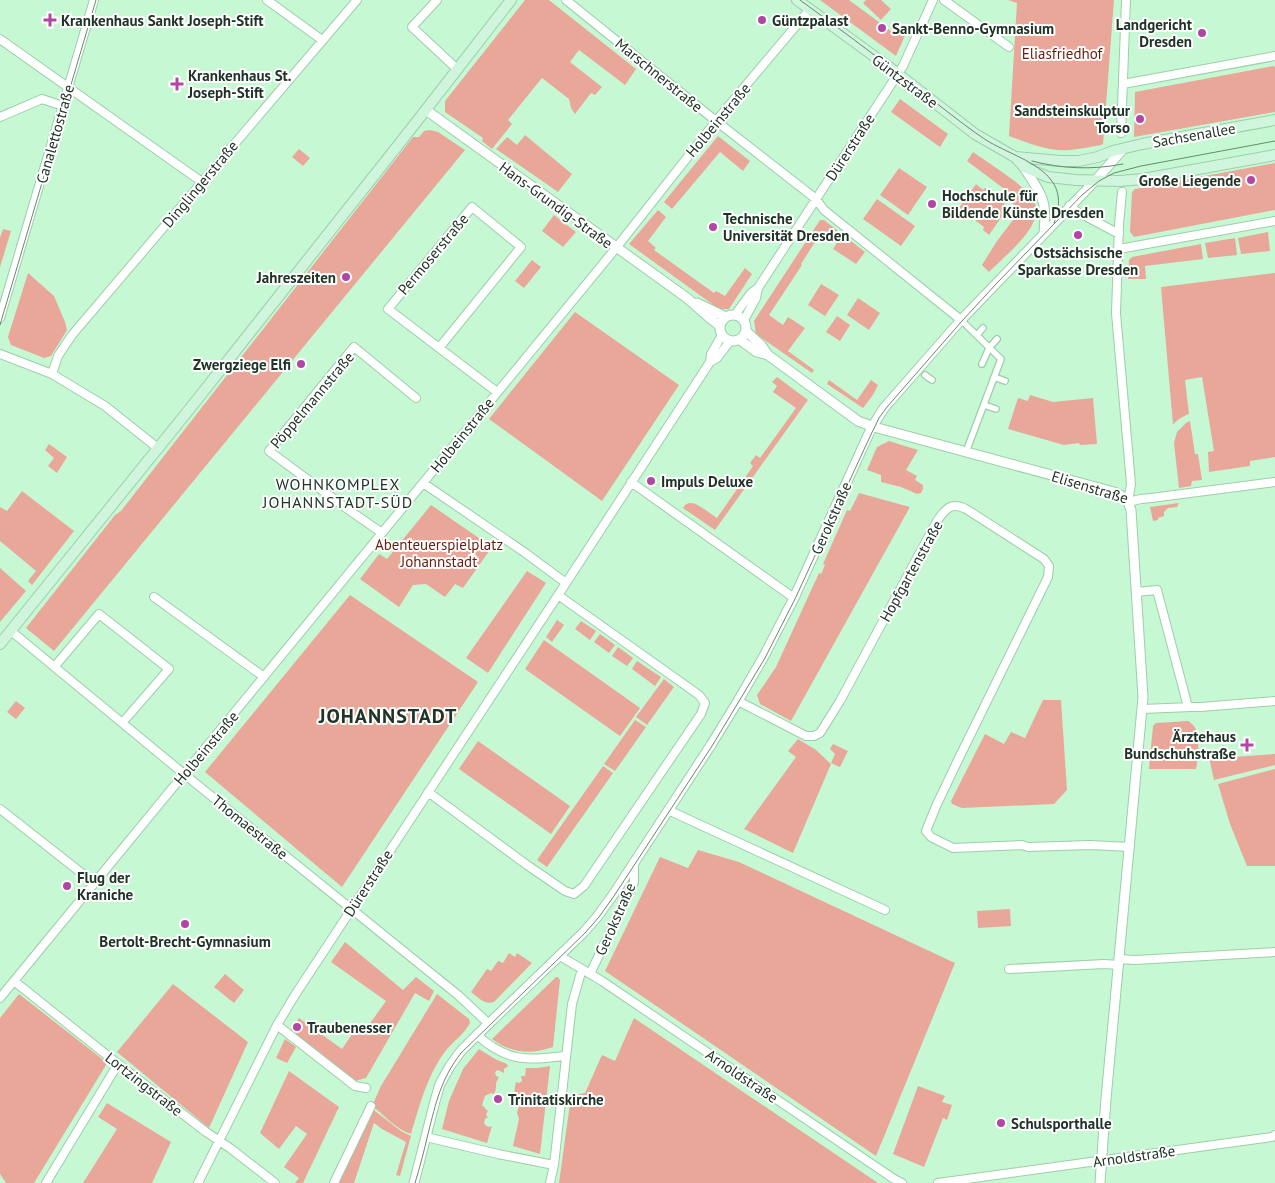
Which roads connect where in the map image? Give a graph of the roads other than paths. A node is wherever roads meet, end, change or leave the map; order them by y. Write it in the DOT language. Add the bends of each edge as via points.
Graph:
graph roads {
  1 [pos="94,0"];
  2 [pos="268,0"];
  3 [pos="357,0"];
  4 [pos="436,0"];
  5 [pos="511,0"];
  6 [pos="566,0"];
  7 [pos="797,0"];
  8 [pos="933,0"];
  9 [pos="944,0"];
  10 [pos="1126,0"];
  11 [pos="810,9"];
  12 [pos="0,39"];
  13 [pos="322,40"];
  14 [pos="1009,47"];
  15 [pos="1275,56"];
  16 [pos="457,69"];
  17 [pos="898,74"];
  18 [pos="1123,84"];
  19 [pos="68,88"];
  20 [pos="63,106"];
  21 [pos="426,110"];
  22 [pos="0,117"];
  23 [pos="1275,120"];
  24 [pos="716,121"];
  25 [pos="1121,133"];
  26 [pos="1118,150"];
  27 [pos="1275,155"];
  28 [pos="1016,157"];
  29 [pos="1024,167"];
  30 [pos="1094,181"];
  31 [pos="202,182"];
  32 [pos="1121,187"];
  33 [pos="816,199"];
  34 [pos="1070,206"];
  35 [pos="1275,221"];
  36 [pos="1044,233"];
  37 [pos="1119,234"];
  38 [pos="616,248"];
  39 [pos="1119,249"];
  40 [pos="758,288"];
  41 [pos="687,298"];
  42 [pos="730,316"];
  43 [pos="0,318"];
  44 [pos="744,320"];
  45 [pos="961,320"];
  46 [pos="983,328"];
  47 [pos="721,330"];
  48 [pos="746,331"];
  49 [pos="976,335"];
  50 [pos="997,339"];
  51 [pos="740,340"];
  52 [pos="730,341"];
  53 [pos="438,348"];
  54 [pos="989,348"];
  55 [pos="0,354"];
  56 [pos="768,355"];
  57 [pos="710,362"];
  58 [pos="982,364"];
  59 [pos="52,374"];
  60 [pos="925,375"];
  61 [pos="994,377"];
  62 [pos="932,380"];
  63 [pos="1005,381"];
  64 [pos="497,392"];
  65 [pos="416,398"];
  66 [pos="984,405"];
  67 [pos="996,409"];
  68 [pos="872,426"];
  69 [pos="159,449"];
  70 [pos="966,452"];
  71 [pos="631,482"];
  72 [pos="1275,482"];
  73 [pos="423,483"];
  74 [pos="1128,502"];
  75 [pos="382,533"];
  76 [pos="566,583"];
  77 [pos="1136,592"];
  78 [pos="558,595"];
  79 [pos="154,597"];
  80 [pos="794,598"];
  81 [pos="12,631"];
  82 [pos="0,644"];
  83 [pos="55,666"];
  84 [pos="264,677"];
  85 [pos="738,701"];
  86 [pos="1275,701"];
  87 [pos="1188,707"];
  88 [pos="1142,709"];
  89 [pos="123,722"];
  90 [pos="184,774"];
  91 [pos="428,792"];
  92 [pos="0,809"];
  93 [pos="668,810"];
  94 [pos="1130,847"];
  95 [pos="634,862"];
  96 [pos="94,884"];
  97 [pos="350,909"];
  98 [pos="885,910"];
  99 [pos="1275,952"];
  100 [pos="560,956"];
  101 [pos="1119,962"];
  102 [pos="582,969"];
  103 [pos="1009,969"];
  104 [pos="590,974"];
  105 [pos="14,981"];
  106 [pos="0,998"];
  107 [pos="488,1024"];
  108 [pos="277,1025"];
  109 [pos="477,1035"];
  110 [pos="566,1056"];
  111 [pos="118,1064"];
  112 [pos="366,1088"];
  113 [pos="371,1106"];
  114 [pos="426,1137"];
  115 [pos="1274,1137"];
  116 [pos="219,1140"];
  117 [pos="1101,1160"];
  118 [pos="554,1165"];
  119 [pos="46,1183"];
  120 [pos="198,1183"];
  121 [pos="275,1183"];
  122 [pos="334,1183"];
  123 [pos="414,1183"];
  124 [pos="550,1183"];
  125 [pos="902,1183"];
  126 [pos="938,1183"];
  127 [pos="1100,1183"];
  1 -- 19 [label="street, Canalettostraße"];
  2 -- 13 [label="street"];
  3 -- 13 [label="street, Dinglingerstraße"];
  4 -- 16 [label="street" via="412,27"];
  5 -- 16 [label="main road"];
  6 -- 24 [label="street, Marschnerstraße"];
  7 -- 11 [label="main road, Güntzstraße"];
  8 -- 17 [label="street, Dürerstraße"];
  9 -- 14 [label="street"];
  10 -- 18 [label="street"];
  11 -- 17 [label="main road, Güntzstraße"];
  11 -- 24 [label="street, Holbeinstraße"];
  12 -- 19 [label="street"];
  13 -- 31 [label="street, Dinglingerstraße"];
  15 -- 18 [label="street"];
  16 -- 21 [label="main road"];
  17 -- 28 [label="main road, Güntzstraße" via="975,134"];
  17 -- 33 [label="street, Dürerstraße"];
  18 -- 25 [label="street"];
  19 -- 20 [label="street, Canalettostraße"];
  19 -- 31 [label="street"];
  20 -- 22 [label="street" via="42,99"];
  20 -- 43 [label="street, Canalettostraße"];
  21 -- 38 [label="street, Hans-Grundig-Straße"];
  21 -- 69 [label="main road"];
  23 -- 26 [label="main road, Sachsenallee"];
  24 -- 33 [label="street, Marschnerstraße"];
  24 -- 38 [label="street, Holbeinstraße"];
  26 -- 28 [label="main road, Güntzstraße" via="1078,161"];
  26 -- 30 [label="street, Gerokstraße"];
  27 -- 32 [label="main road" via="1144,179"];
  28 -- 29 [label="main road, Güntzstraße"];
  29 -- 30 [label="main road" via="1057,178"];
  29 -- 36 [label="street, Güntzstraße" via="1043,202"];
  30 -- 32 [label="main road"];
  30 -- 34 [label="street, Gerokstraße"];
  31 -- 59 [label="street, Dinglingerstraße" via="72,335 58,356"];
  32 -- 37 [label="street"];
  33 -- 40 [label="street, Dürerstraße"];
  33 -- 45 [label="street, Marschnerstraße" via="824,210"];
  34 -- 36 [label="street, Gerokstraße"];
  34 -- 37 [label="street"];
  35 -- 39 [label="street"];
  36 -- 45 [label="street, Gerokstraße"];
  37 -- 39 [label="street"];
  38 -- 41 [label="street, Hans-Grundig-Straße"];
  38 -- 64 [label="street, Holbeinstraße"];
  39 -- 74 [label="street" via="1116,313 1131,484"];
  40 -- 42 [label="street, Dürerstraße"];
  40 -- 44 [label="street, Dürerstraße"];
  41 -- 42 [label="street, Hans-Grundig-Straße"];
  41 -- 47 [label="street, Hans-Grundig-Straße"];
  42 -- 44 [label="street"];
  42 -- 47 [label="street" via="722,321"];
  44 -- 48 [label="street"];
  45 -- 49 [label="street"];
  45 -- 68 [label="street, Gerokstraße" via="887,404"];
  46 -- 49 [label="street"];
  47 -- 52 [label="street"];
  47 -- 57 [label="street, Dürerstraße"];
  48 -- 51 [label="street"];
  48 -- 56 [label="street"];
  49 -- 54 [label="street"];
  50 -- 54 [label="street"];
  51 -- 52 [label="street"];
  51 -- 56 [label="street" via="757,352"];
  52 -- 57 [label="street, Dürerstraße"];
  53 -- 53 [label="street, Permoserstraße" via="388,309 472,207 521,247"];
  53 -- 64 [label="street, Permoserstraße"];
  54 -- 58 [label="street"];
  54 -- 61 [label="street" via="1001,359"];
  55 -- 59 [label="street"];
  56 -- 68 [label="street" via="855,419"];
  57 -- 71 [label="street, Dürerstraße"];
  59 -- 69 [label="street" via="105,406"];
  60 -- 62 [label="street"];
  61 -- 63 [label="street"];
  61 -- 66 [label="street" via="985,392"];
  64 -- 73 [label="street, Holbeinstraße"];
  65 -- 75 [label="street, Pöppelmannstraße" via="354,348 269,451"];
  66 -- 67 [label="street"];
  66 -- 70 [label="street"];
  68 -- 70 [label="street, Elisenstraße"];
  68 -- 80 [label="street, Gerokstraße"];
  69 -- 81 [label="main road"];
  70 -- 74 [label="street, Elisenstraße" via="1114,492"];
  71 -- 76 [label="street, Dürerstraße"];
  71 -- 80 [label="street"];
  72 -- 74 [label="street, Elisenstraße"];
  73 -- 75 [label="street, Holbeinstraße"];
  73 -- 76 [label="street"];
  74 -- 77 [label="street" via="1132,517"];
  75 -- 84 [label="street, Holbeinstraße"];
  76 -- 78 [label="street, Dürerstraße"];
  77 -- 87 [label="street" via="1157,590"];
  77 -- 88 [label="street"];
  78 -- 91 [label="street, Dürerstraße"];
  78 -- 91 [label="street" via="699,695 705,703 700,714 584,886 574,894 526,865"];
  79 -- 84 [label="street"];
  80 -- 85 [label="street, Gerokstraße"];
  81 -- 82 [label="main road"];
  81 -- 83 [label="street, Thomaestraße"];
  83 -- 89 [label="street, Thomaestraße"];
  83 -- 89 [label="street" via="99,614 169,669"];
  84 -- 90 [label="street, Holbeinstraße"];
  85 -- 93 [label="street, Gerokstraße"];
  85 -- 94 [label="street, Hopfgartenstraße" via="806,736 820,733 937,521 949,507 966,508 1044,559 1049,566 1048,577 926,832 953,848 1022,845 1028,848"];
  86 -- 87 [label="street"];
  87 -- 88 [label="street"];
  88 -- 94 [label="street"];
  89 -- 90 [label="street, Thomaestraße"];
  90 -- 96 [label="street, Holbeinstraße"];
  90 -- 97 [label="street, Thomaestraße"];
  91 -- 97 [label="street, Dürerstraße"];
  92 -- 96 [label="street"];
  93 -- 95 [label="street, Gerokstraße"];
  93 -- 98 [label="street"];
  94 -- 101 [label="street"];
  95 -- 100 [label="street, Gerokstraße" via="597,917"];
  95 -- 104 [label="street, Gerokstraße" via="634,882"];
  96 -- 105 [label="street, Holbeinstraße"];
  97 -- 107 [label="street, Thomaestraße" via="458,995"];
  97 -- 108 [label="street, Dürerstraße"];
  99 -- 101 [label="street"];
  100 -- 102 [label="street, Gerokstraße"];
  100 -- 107 [label="street, Gerokstraße"];
  101 -- 103 [label="street"];
  101 -- 117 [label="street"];
  102 -- 104 [label="street, Arnoldstraße"];
  102 -- 110 [label="street" via="572,1004"];
  104 -- 125 [label="street, Arnoldstraße"];
  105 -- 106 [label="street, Holbeinstraße"];
  105 -- 111 [label="street, Lortzingstraße"];
  107 -- 109 [label="street, Gerokstraße"];
  108 -- 112 [label="street" via="355,1086"];
  108 -- 116 [label="street, Dürerstraße"];
  109 -- 110 [label="street" via="498,1051 514,1057"];
  109 -- 114 [label="street, Gerokstraße" via="461,1051 440,1084"];
  110 -- 118 [label="street"];
  111 -- 116 [label="street, Lortzingstraße"];
  111 -- 119 [label="street"];
  113 -- 122 [label="street"];
  114 -- 118 [label="street"];
  114 -- 123 [label="street, Gerokstraße"];
  115 -- 117 [label="street, Arnoldstraße"];
  116 -- 120 [label="street, Dürerstraße"];
  116 -- 121 [label="street, Lortzingstraße"];
  117 -- 126 [label="street, Arnoldstraße"];
  117 -- 127 [label="street"];
  118 -- 124 [label="street"];
}
